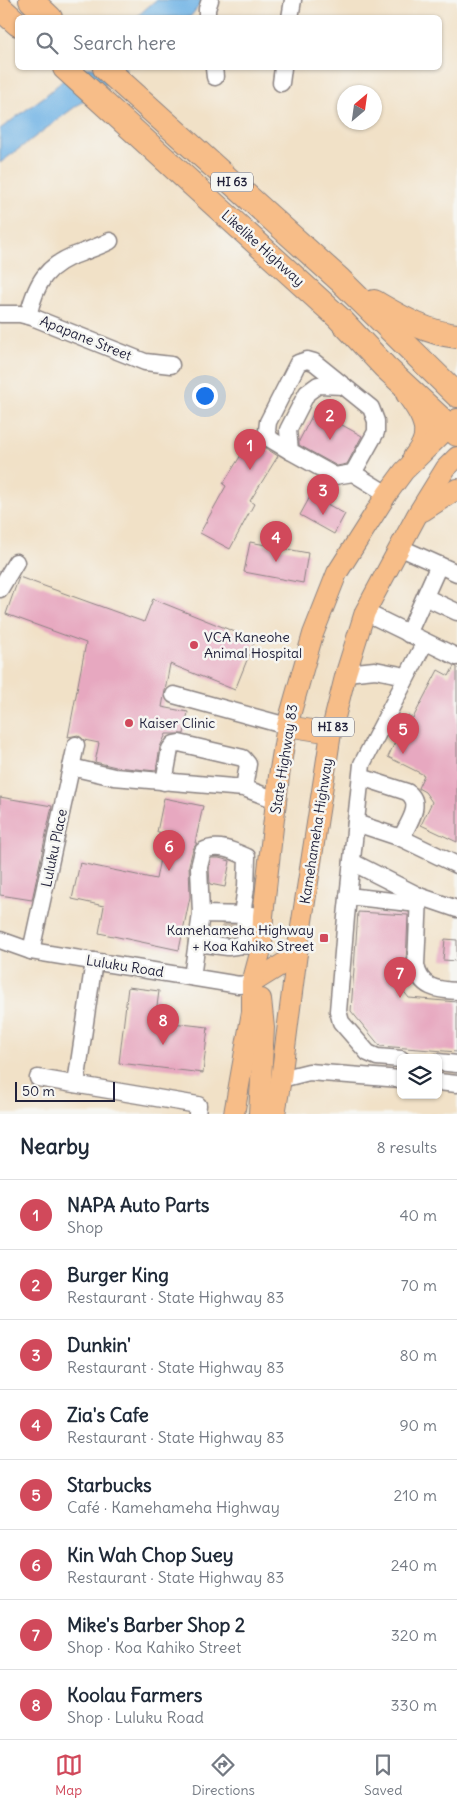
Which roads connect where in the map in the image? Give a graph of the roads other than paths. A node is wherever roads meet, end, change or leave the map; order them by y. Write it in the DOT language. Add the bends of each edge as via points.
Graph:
graph roads {
  1 [pos="30,0"];
  2 [pos="210,0"];
  3 [pos="293,0"];
  4 [pos="0,8"];
  5 [pos="47,15"];
  6 [pos="207,15"];
  7 [pos="290,15"];
  8 [pos="15,21"];
  9 [pos="67,70"];
  10 [pos="112,74"];
  11 [pos="110,241"];
  12 [pos="345,285"];
  13 [pos="0,314"];
  14 [pos="28,316"];
  15 [pos="457,336"];
  16 [pos="171,365"];
  17 [pos="385,367"];
  18 [pos="344,386"];
  19 [pos="457,395"];
  20 [pos="455,426"];
  21 [pos="290,451"];
  22 [pos="457,457"];
  23 [pos="404,471"];
  24 [pos="353,473"];
  25 [pos="457,490"];
  26 [pos="387,494"];
  27 [pos="417,515"];
  28 [pos="399,547"];
  29 [pos="16,562"];
  30 [pos="439,565"];
  31 [pos="457,573"];
  32 [pos="0,589"];
  33 [pos="425,597"];
  34 [pos="365,612"];
  35 [pos="457,612"];
  36 [pos="408,634"];
  37 [pos="425,642"];
  38 [pos="457,657"];
  39 [pos="346,673"];
  40 [pos="404,682"];
  41 [pos="174,695"];
  42 [pos="287,726"];
  43 [pos="331,733"];
  44 [pos="76,745"];
  45 [pos="71,768"];
  46 [pos="361,777"];
  47 [pos="164,782"];
  48 [pos="244,788"];
  49 [pos="276,800"];
  50 [pos="356,823"];
  51 [pos="401,838"];
  52 [pos="352,862"];
  53 [pos="457,865"];
  54 [pos="247,868"];
  55 [pos="268,870"];
  56 [pos="348,896"];
  57 [pos="419,900"];
  58 [pos="457,909"];
  59 [pos="201,914"];
  60 [pos="242,928"];
  61 [pos="0,940"];
  62 [pos="197,943"];
  63 [pos="31,951"];
  64 [pos="297,953"];
  65 [pos="94,961"];
  66 [pos="192,977"];
  67 [pos="252,983"];
  68 [pos="457,991"];
  69 [pos="397,1058"];
  70 [pos="442,1062"];
  71 [pos="457,1064"];
  72 [pos="38,1078"];
  73 [pos="397,1079"];
  74 [pos="281,1080"];
  75 [pos="442,1082"];
  76 [pos="76,1084"];
  77 [pos="457,1084"];
  78 [pos="196,1114"];
  79 [pos="234,1114"];
  80 [pos="259,1114"];
  81 [pos="275,1114"];
  1 -- 5 [label="highway"];
  2 -- 6 [label="street"];
  3 -- 7 [label="street"];
  4 -- 8 [label="highway"];
  9 -- 17 [label="highway, Likelike Highway / HI 63" via="339,318"];
  10 -- 12 [label="highway, Likelike Highway / HI 63"];
  11 -- 14 [label="street" via="63,260 48,271 37,286"];
  12 -- 15 [label="highway" via="421,328"];
  12 -- 19 [label="highway, Likelike Highway / HI 63"];
  13 -- 14 [label="street, Apapane Street"];
  14 -- 16 [label="street, Apapane Street" via="145,362"];
  17 -- 20 [label="highway, Likelike Highway / HI 63"];
  17 -- 23 [label="main road" via="418,409 423,422 423,442"];
  18 -- 21 [label="street" via="318,385 307,393 288,430"];
  18 -- 21 [label="street" via="314,362 298,363 268,422 267,431 270,439"];
  18 -- 24 [label="street" via="371,408 376,421 376,432"];
  20 -- 23 [label="main road, State Highway 83"];
  21 -- 24 [label="street" via="335,476"];
  22 -- 27 [label="main road, Kamehameha Highway / HI 83" via="446,468"];
  23 -- 26 [label="main road, State Highway 83"];
  24 -- 26 [label="street"];
  25 -- 27 [label="main road"];
  26 -- 42 [label="main road, State Highway 83" via="337,573 313,634"];
  27 -- 28 [label="main road, Kamehameha Highway / HI 83"];
  28 -- 30 [label="street"];
  28 -- 34 [label="main road, Kamehameha Highway / HI 83"];
  29 -- 32 [label="street"];
  30 -- 31 [label="street"];
  30 -- 33 [label="street"];
  33 -- 35 [label="street"];
  33 -- 36 [label="street"];
  34 -- 36 [label="street"];
  34 -- 39 [label="main road, Kamehameha Highway / HI 83"];
  36 -- 37 [label="street"];
  37 -- 38 [label="street"];
  37 -- 40 [label="street"];
  39 -- 40 [label="street" via="375,670 406,676"];
  39 -- 43 [label="main road, Kamehameha Highway / HI 83"];
  40 -- 46 [label="street" via="364,759"];
  41 -- 42 [label="street"];
  42 -- 43 [label="main road"];
  42 -- 49 [label="main road, State Highway 83"];
  43 -- 64 [label="main road, Kamehameha Highway / HI 83"];
  44 -- 45 [label="street, Luluku Place"];
  45 -- 47 [label="street" via="114,778"];
  45 -- 63 [label="street, Luluku Place"];
  46 -- 50 [label="street"];
  46 -- 51 [label="street" via="413,796 415,810"];
  47 -- 48 [label="street"];
  47 -- 48 [label="street" via="170,749 179,743 242,758 248,764"];
  48 -- 49 [label="street"];
  49 -- 55 [label="main road, State Highway 83"];
  50 -- 51 [label="street"];
  50 -- 52 [label="street"];
  51 -- 53 [label="street"];
  52 -- 56 [label="street"];
  52 -- 57 [label="street"];
  54 -- 55 [label="street"];
  54 -- 59 [label="street" via="247,857 230,849 209,847 203,851 199,867"];
  54 -- 60 [label="street"];
  55 -- 60 [label="main road, State Highway 83"];
  56 -- 57 [label="street"];
  56 -- 69 [label="street" via="339,1018 365,1051 371,1055"];
  57 -- 58 [label="street"];
  57 -- 68 [label="street" via="416,965 419,975 432,988"];
  59 -- 60 [label="street"];
  59 -- 62 [label="street"];
  60 -- 62 [label="street"];
  60 -- 67 [label="main road, State Highway 83"];
  61 -- 63 [label="street, Luluku Road"];
  62 -- 66 [label="street"];
  63 -- 65 [label="street, Luluku Road"];
  64 -- 67 [label="main road"];
  64 -- 74 [label="main road, Kamehameha Highway / HI 83"];
  65 -- 66 [label="street, Luluku Road"];
  65 -- 76 [label="street"];
  66 -- 67 [label="street, Luluku Road"];
  67 -- 79 [label="main road, State Highway 83" via="252,1012"];
  67 -- 80 [label="main road" via="260,995 264,1021"];
  70 -- 71 [label="street"];
  72 -- 76 [label="street"];
  73 -- 74 [label="street" via="309,1072"];
  74 -- 81 [label="main road, Kamehameha Highway / HI 83"];
  75 -- 77 [label="street"];
  76 -- 78 [label="street" via="198,1105"];
}
